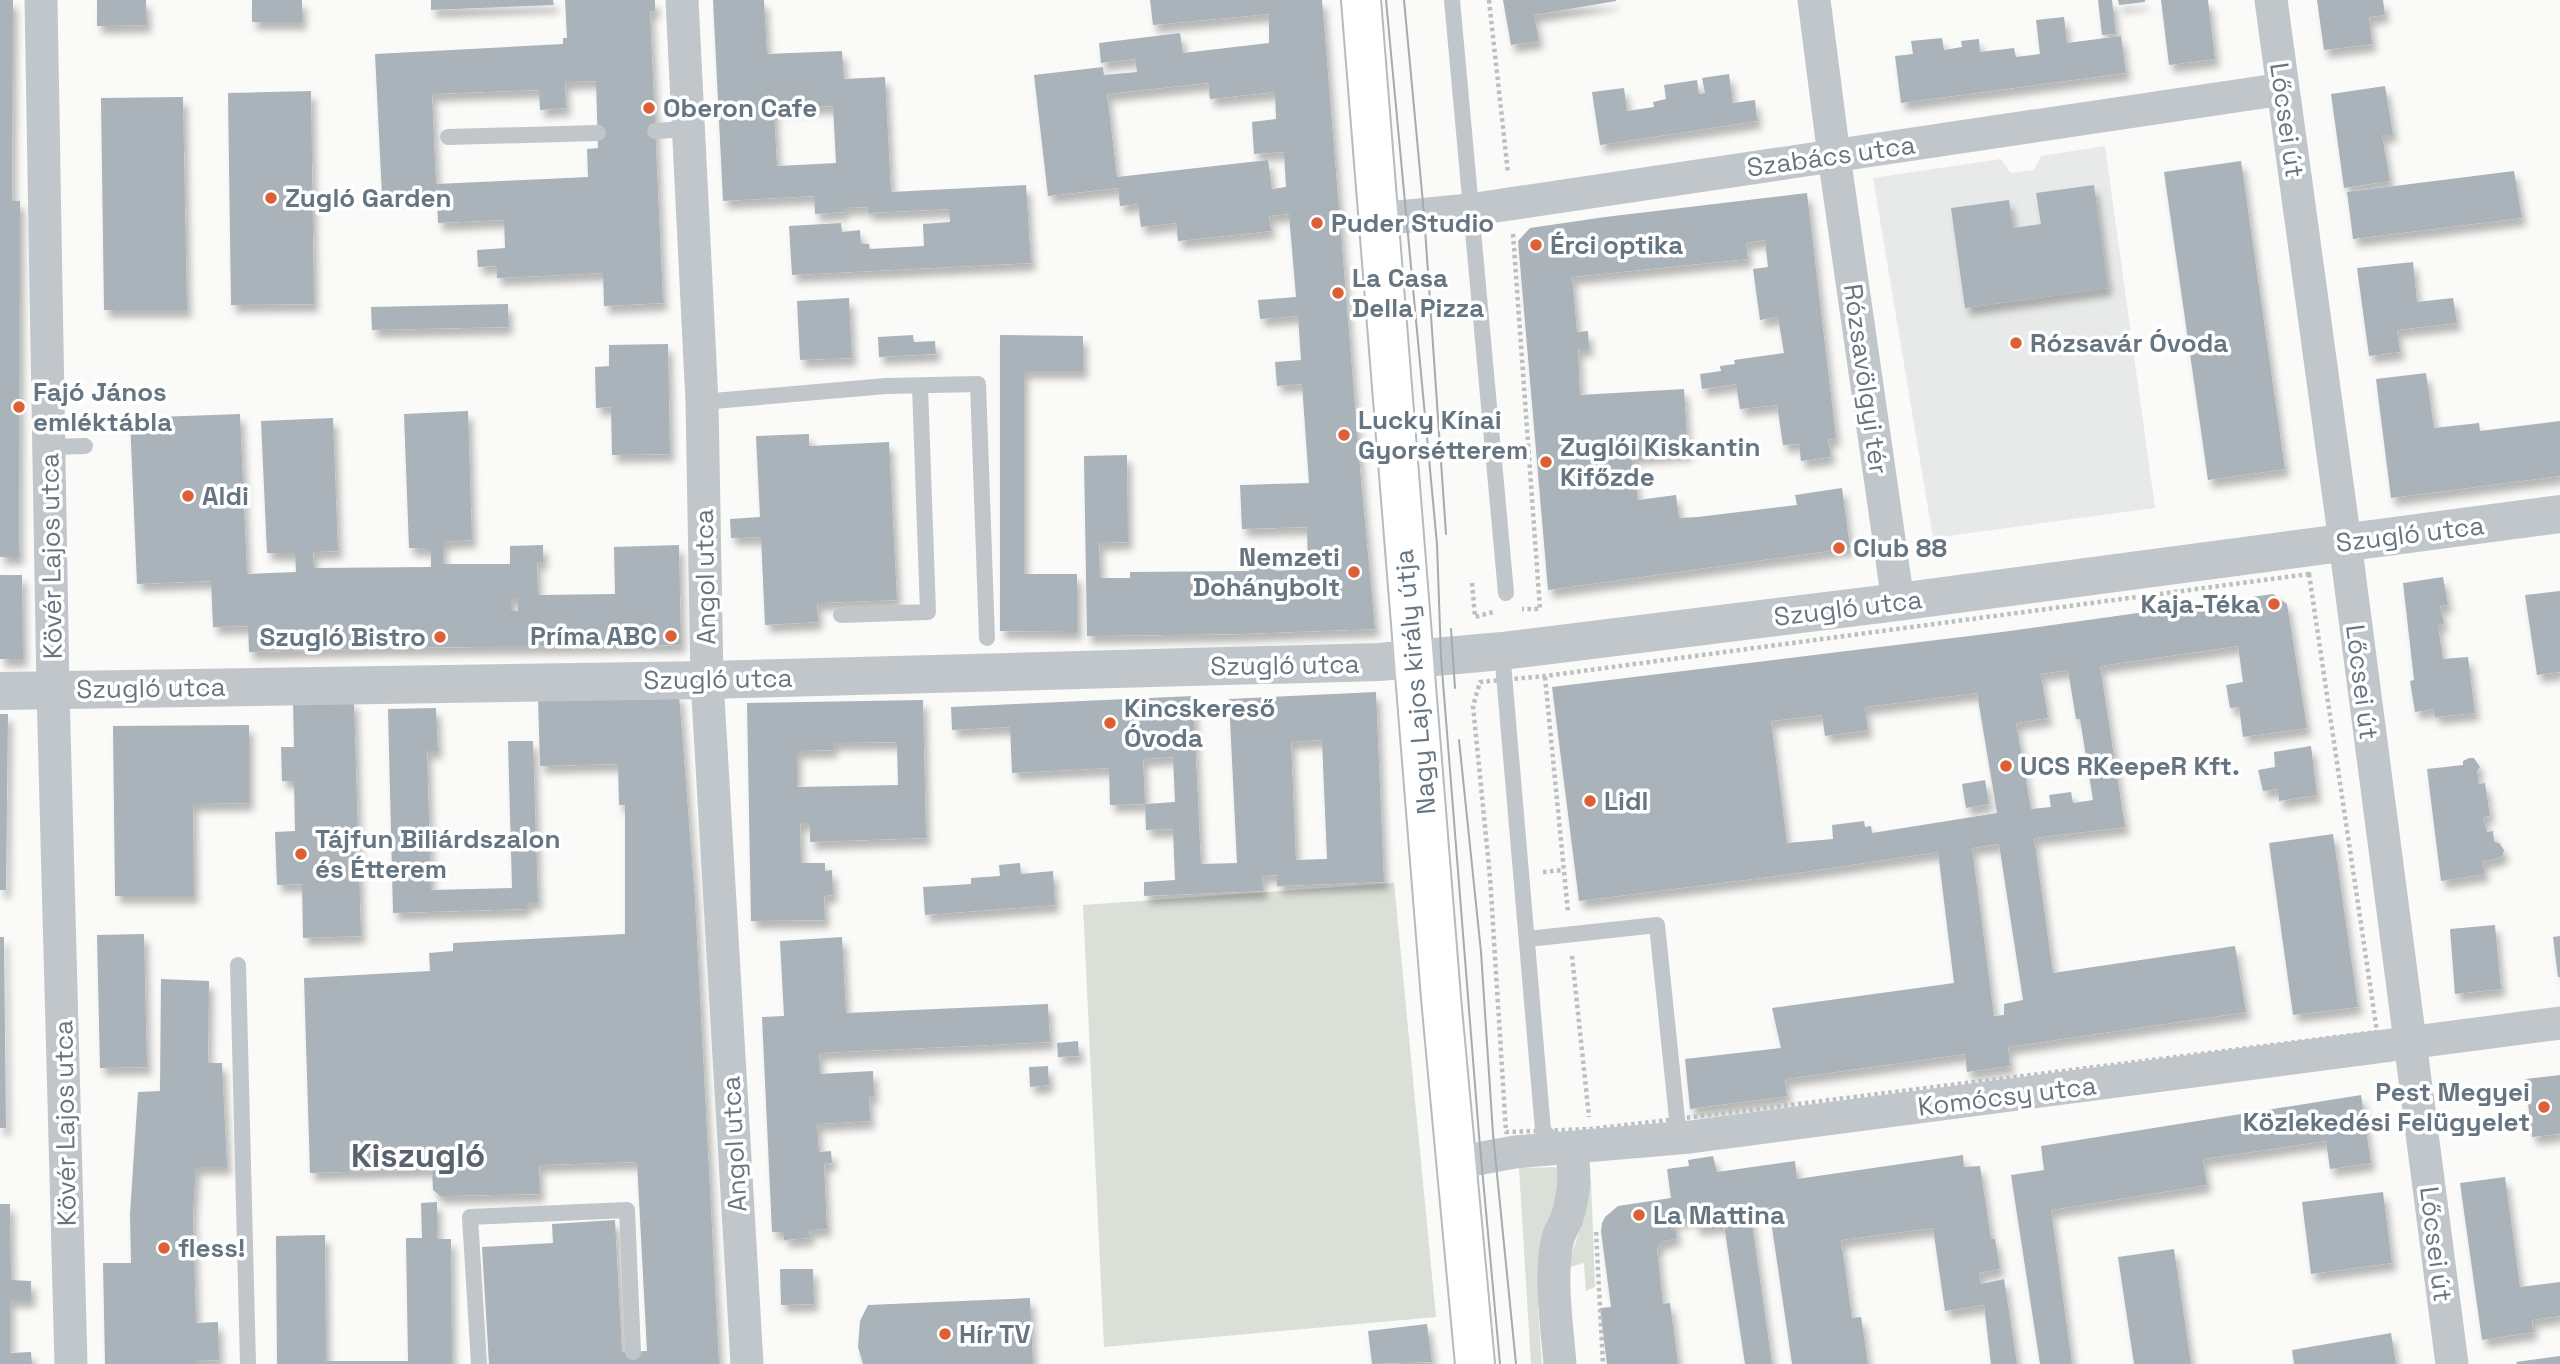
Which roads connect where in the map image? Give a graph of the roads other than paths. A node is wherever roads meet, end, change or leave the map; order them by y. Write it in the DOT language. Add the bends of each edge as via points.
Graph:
graph roads {
  1 [pos="41,0"];
  2 [pos="682,0"];
  3 [pos="1362,0"];
  4 [pos="1452,0"];
  5 [pos="1814,0"];
  6 [pos="2271,0"];
  7 [pos="2283,89"];
  8 [pos="688,129"];
  9 [pos="656,131"];
  10 [pos="598,133"];
  11 [pos="448,137"];
  12 [pos="1834,156"];
  13 [pos="1469,210"];
  14 [pos="1379,219"];
  15 [pos="920,386"];
  16 [pos="702,402"];
  17 [pos="85,446"];
  18 [pos="49,447"];
  19 [pos="2560,514"];
  20 [pos="2345,542"];
  21 [pos="1506,593"];
  22 [pos="1898,602"];
  23 [pos="841,615"];
  24 [pos="987,638"];
  25 [pos="1413,660"];
  26 [pos="1504,666"];
  27 [pos="707,680"];
  28 [pos="53,690"];
  29 [pos="0,691"];
  30 [pos="1528,939"];
  31 [pos="238,965"];
  32 [pos="2560,1023"];
  33 [pos="2410,1044"];
  34 [pos="1678,1129"];
  35 [pos="1580,1139"];
  36 [pos="1455,1163"];
  37 [pos="633,1352"];
  38 [pos="71,1364"];
  39 [pos="248,1364"];
  40 [pos="480,1364"];
  41 [pos="747,1364"];
  42 [pos="1475,1364"];
  43 [pos="1560,1364"];
  44 [pos="2452,1364"];
  1 -- 18 [label="street, Kövér Lajos utca"];
  2 -- 8 [label="street, Angol utca"];
  3 -- 14 [label="main road, Nagy Lajos király útja"];
  4 -- 13 [label="lane"];
  5 -- 12 [label="street, Rózsavölgyi tér"];
  6 -- 7 [label="street, Lőcsei út"];
  7 -- 12 [label="street, Szabács utca"];
  7 -- 20 [label="street, Lőcsei út"];
  8 -- 9 [label="lane"];
  8 -- 16 [label="street, Angol utca"];
  10 -- 11 [label="lane"];
  12 -- 13 [label="street, Szabács utca"];
  12 -- 22 [label="street, Rózsavölgyi tér"];
  13 -- 14 [label="street, Szabács utca"];
  13 -- 21 [label="lane"];
  14 -- 25 [label="main road, Nagy Lajos király útja"];
  15 -- 16 [label="lane"];
  15 -- 23 [label="lane" via="928,612"];
  15 -- 24 [label="lane" via="978,384"];
  16 -- 27 [label="street, Angol utca"];
  17 -- 18 [label="lane"];
  18 -- 28 [label="street, Kövér Lajos utca"];
  19 -- 20 [label="street, Szugló utca"];
  20 -- 22 [label="street, Szugló utca"];
  20 -- 33 [label="street, Lőcsei út"];
  22 -- 26 [label="street, Szugló utca"];
  25 -- 26 [label="street, Szugló utca"];
  25 -- 27 [label="street, Szugló utca"];
  25 -- 36 [label="main road, Nagy Lajos király útja"];
  26 -- 30 [label="lane"];
  27 -- 28 [label="street, Szugló utca"];
  27 -- 41 [label="street, Angol utca"];
  28 -- 29 [label="street, Szugló utca"];
  28 -- 38 [label="street, Kövér Lajos utca"];
  30 -- 34 [label="lane" via="1657,925"];
  30 -- 35 [label="lane" via="1543,1130 1552,1140"];
  31 -- 39 [label="lane"];
  32 -- 33 [label="street, Komócsy utca"];
  33 -- 34 [label="street, Komócsy utca"];
  33 -- 44 [label="street, Lőcsei út"];
  34 -- 35 [label="street, Komócsy utca"];
  35 -- 36 [label="street, Komócsy utca"];
  35 -- 43 [label="street" via="1574,1189 1558,1238 1554,1289"];
  36 -- 42 [label="main road, Nagy Lajos király útja"];
  37 -- 40 [label="lane" via="627,1210 470,1217"];
}
